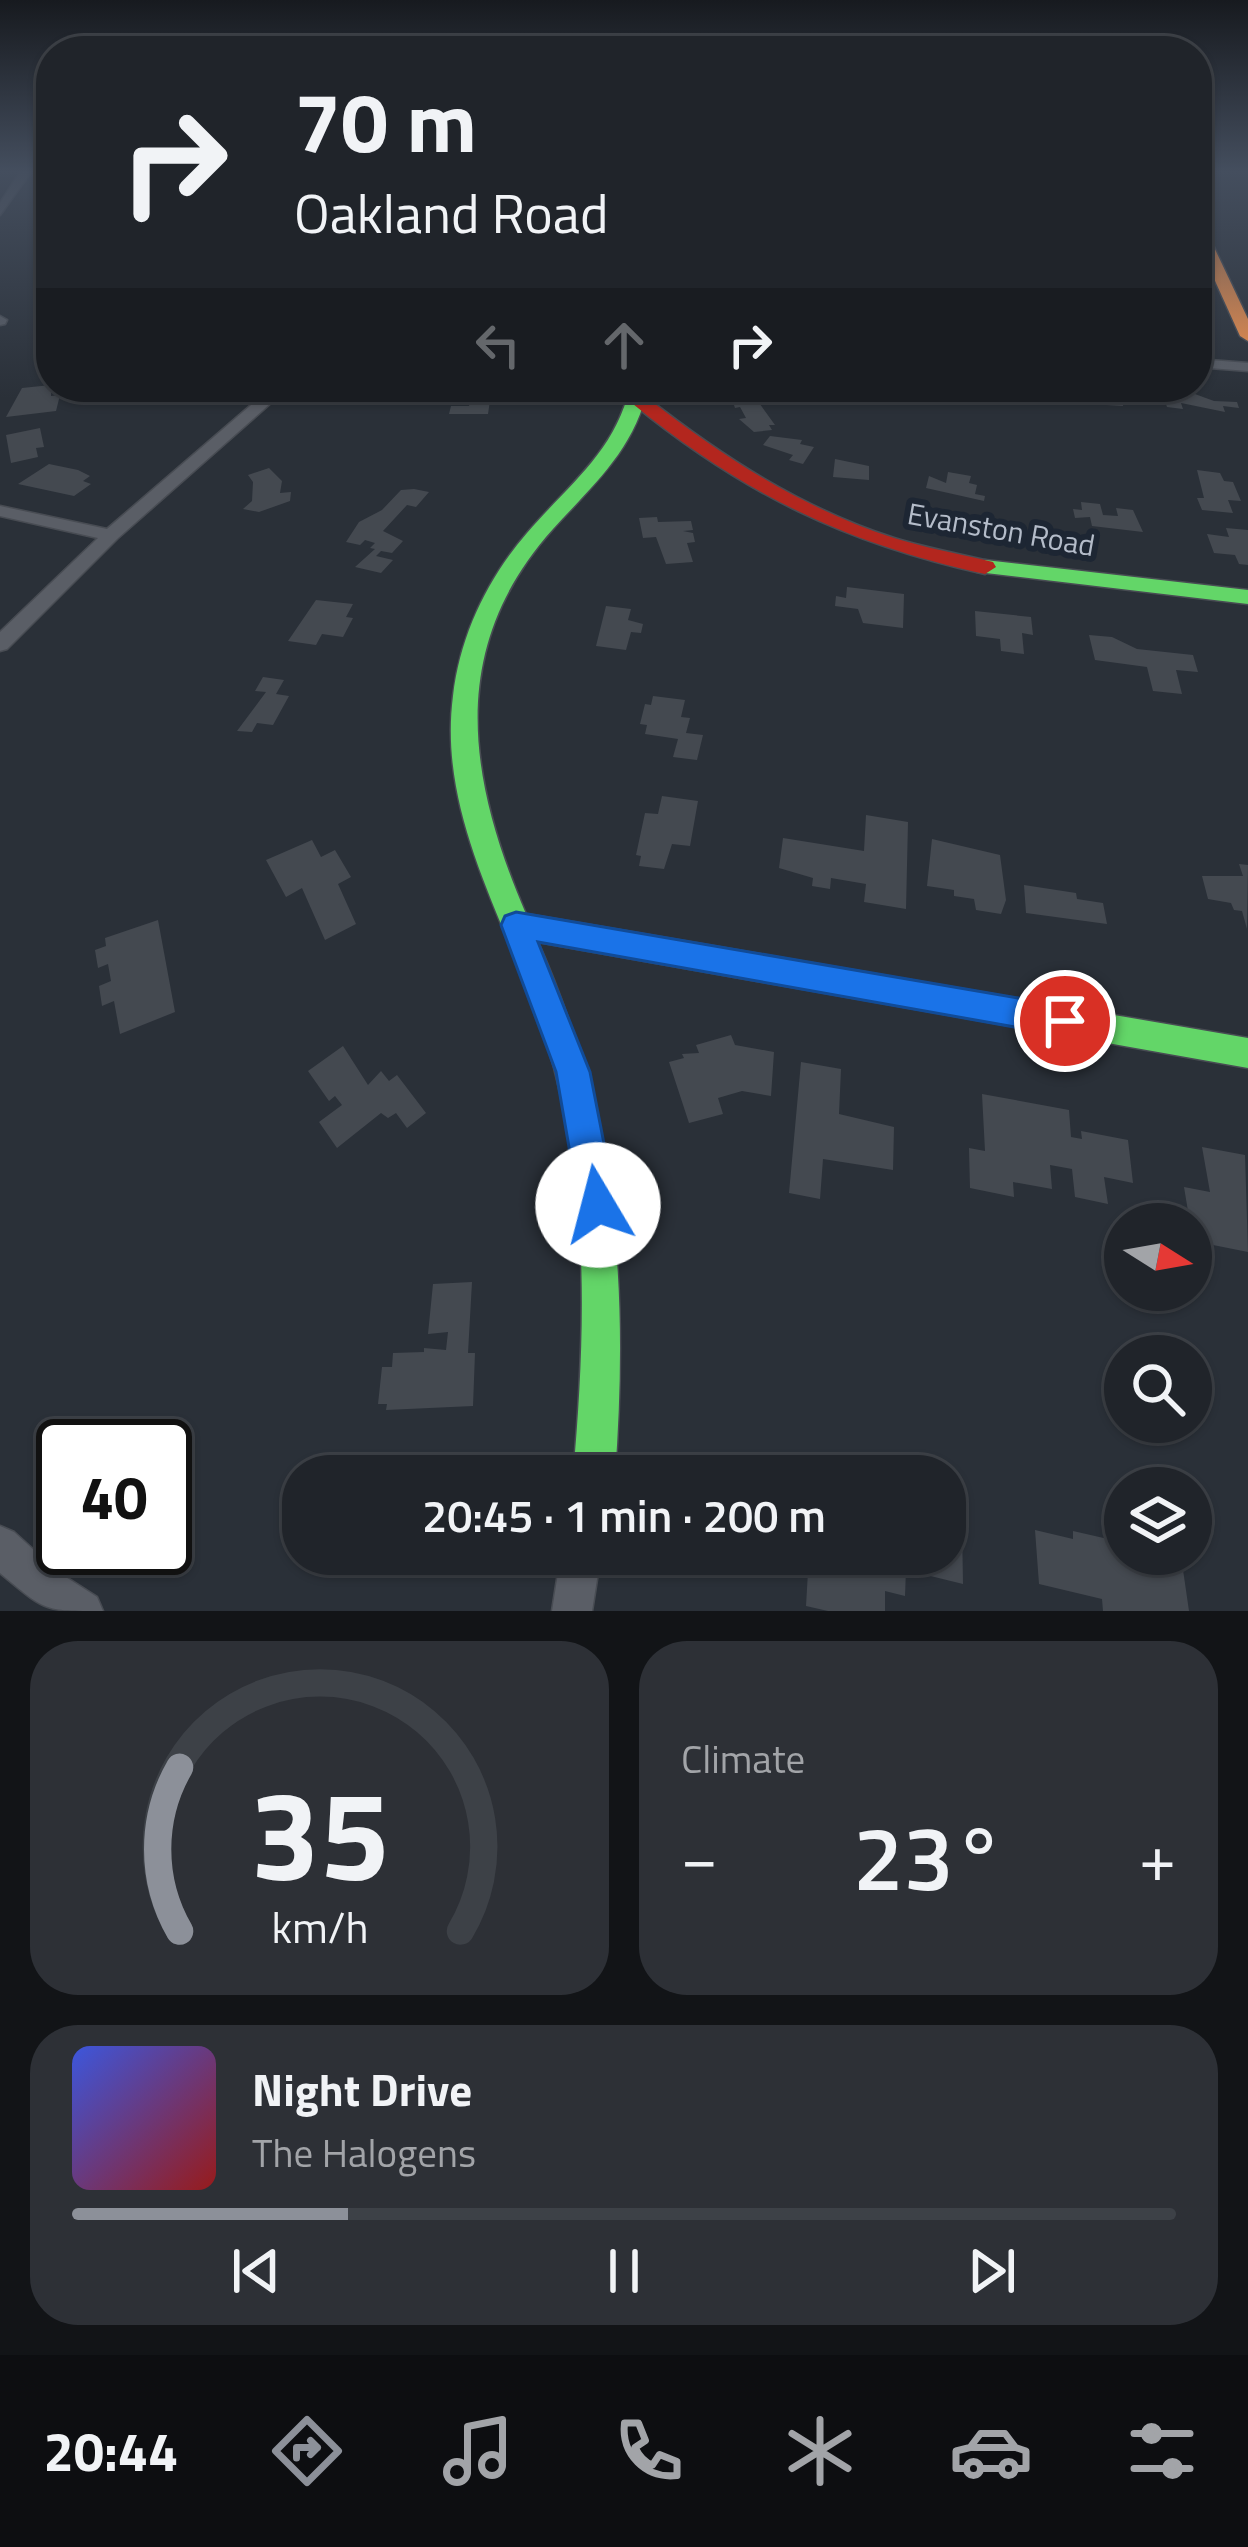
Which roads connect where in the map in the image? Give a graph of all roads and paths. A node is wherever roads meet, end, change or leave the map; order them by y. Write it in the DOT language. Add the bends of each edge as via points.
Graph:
graph roads {
  1 [pos="1212,258"];
  2 [pos="1248,336"];
  3 [pos="1212,364"];
  4 [pos="1248,367"];
  5 [pos="263,402"];
  6 [pos="637,402"];
  7 [pos="647,402"];
  8 [pos="0,511"];
  9 [pos="111,535"];
  10 [pos="1248,597"];
  11 [pos="0,644"];
  12 [pos="516,925"];
  13 [pos="1248,1053"];
  14 [pos="596,1455"];
  15 [pos="0,1546"];
  16 [pos="578,1575"];
  17 [pos="83,1611"];
  18 [pos="572,1611"];
  1 -- 2 [label="street"];
  3 -- 4 [label="street"];
  5 -- 9 [label="street"];
  6 -- 12 [label="street" via="615,455 505,577 472,657 463,726 470,803"];
  7 -- 10 [label="street, Evanston Road" via="694,446 767,494 869,538 997,568"];
  8 -- 9 [label="street"];
  9 -- 11 [label="street"];
  12 -- 13 [label="street"];
  12 -- 14 [label="street" via="573,1072 594,1169 604,1337"];
  15 -- 17 [label="street"];
  16 -- 18 [label="street"];
}
